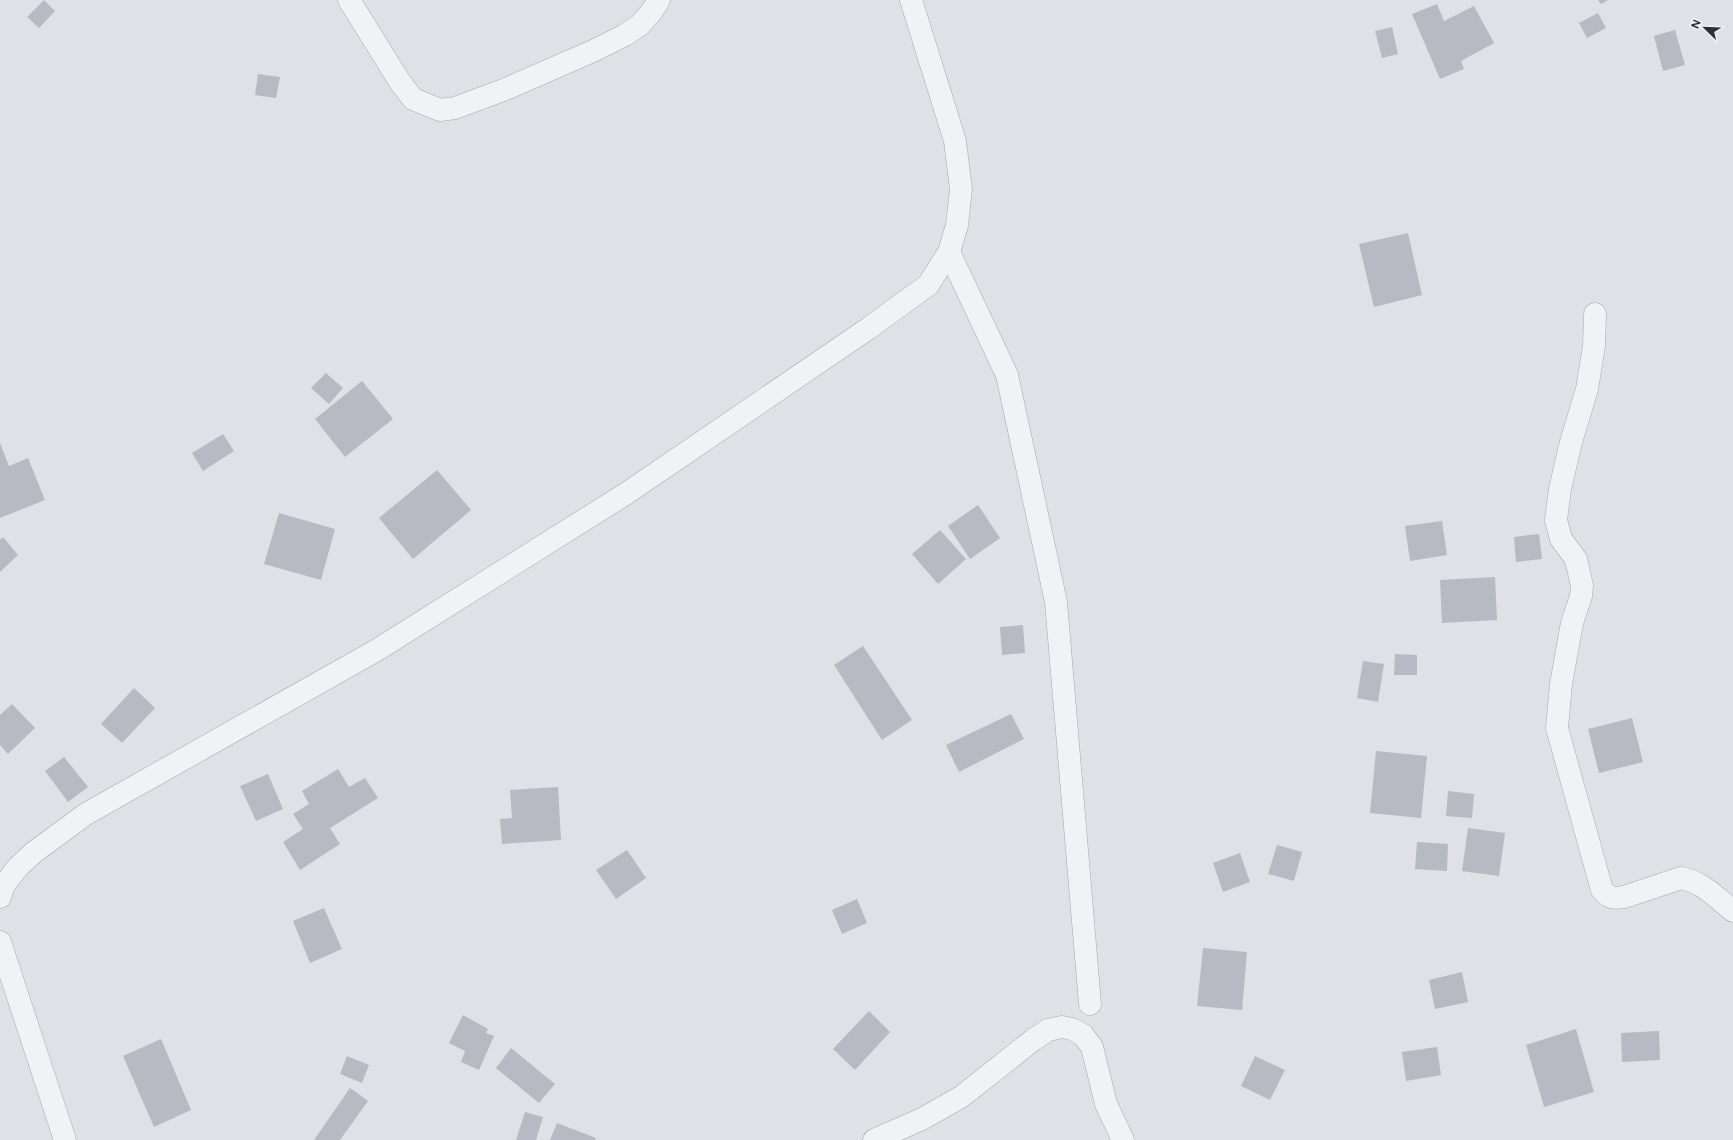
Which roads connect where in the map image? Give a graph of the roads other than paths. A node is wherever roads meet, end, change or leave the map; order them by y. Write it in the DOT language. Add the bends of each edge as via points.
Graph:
graph roads {
  1 [pos="349,0"];
  2 [pos="659,0"];
  3 [pos="911,0"];
  4 [pos="949,252"];
  5 [pos="1596,314"];
  6 [pos="0,897"];
  7 [pos="1733,910"];
  8 [pos="0,942"];
  9 [pos="1090,1004"];
  10 [pos="65,1140"];
  11 [pos="874,1140"];
  12 [pos="1123,1140"];
  1 -- 2 [label="street" via="413,99 440,110 455,108 506,89 625,36 640,25"];
  3 -- 4 [label="street" via="954,141 961,189 957,225"];
  4 -- 6 [label="street" via="928,285 627,493 377,650 86,814 18,867 4,885"];
  4 -- 9 [label="street" via="1007,376 1056,602"];
  5 -- 7 [label="street" via="1587,390 1571,442 1556,520 1561,539 1576,559 1582,586 1572,623 1557,728 1602,890 1614,898 1624,897 1681,878 1689,879"];
  8 -- 10 [label="street"];
  11 -- 12 [label="street" via="961,1098 1032,1040 1048,1030 1062,1027 1083,1035 1092,1047 1106,1104"];
}
